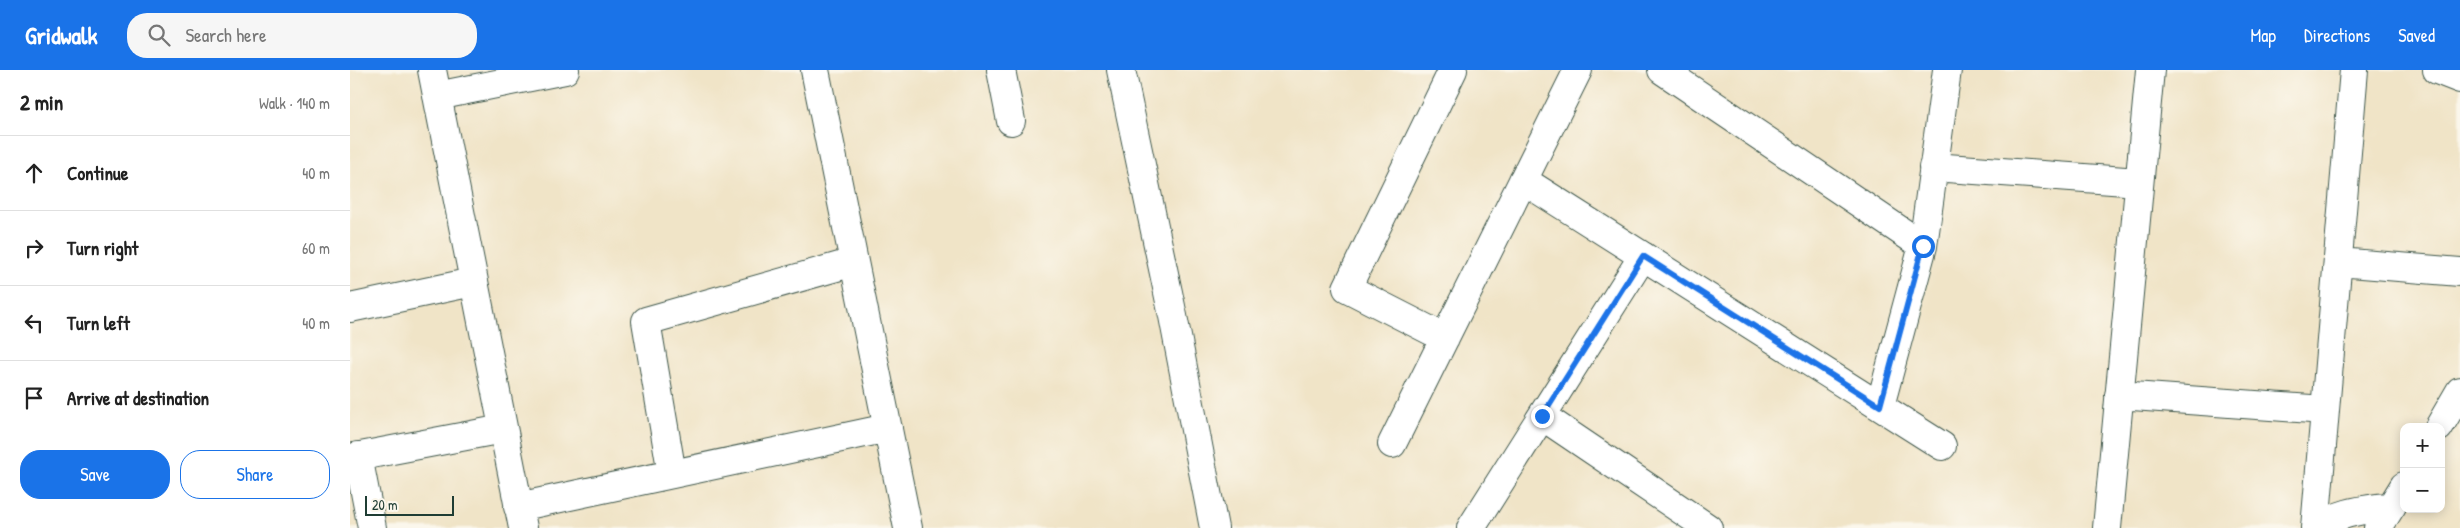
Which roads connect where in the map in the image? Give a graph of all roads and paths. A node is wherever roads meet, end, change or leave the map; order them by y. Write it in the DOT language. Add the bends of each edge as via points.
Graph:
graph roads {
  1 [pos="565,70"];
  2 [pos="815,70"];
  3 [pos="1001,70"];
  4 [pos="1121,70"];
  5 [pos="1454,70"];
  6 [pos="1578,70"];
  7 [pos="1662,70"];
  8 [pos="1947,70"];
  9 [pos="2150,70"];
  10 [pos="2354,70"];
  11 [pos="2437,70"];
  12 [pos="2460,79"];
  13 [pos="434,83"];
  14 [pos="1011,121"];
  15 [pos="1934,167"];
  16 [pos="1523,180"];
  17 [pos="2139,182"];
  18 [pos="1923,246"];
  19 [pos="1643,256"];
  20 [pos="854,262"];
  21 [pos="2338,262"];
  22 [pos="2460,272"];
  23 [pos="473,282"];
  24 [pos="350,308"];
  25 [pos="1445,338"];
  26 [pos="2460,391"];
  27 [pos="2119,395"];
  28 [pos="1880,406"];
  29 [pos="2325,410"];
  30 [pos="1542,416"];
  31 [pos="2441,423"];
  32 [pos="888,428"];
  33 [pos="503,429"];
  34 [pos="1392,444"];
  35 [pos="1942,446"];
  36 [pos="354,457"];
  37 [pos="672,474"];
  38 [pos="2391,506"];
  39 [pos="521,517"];
  40 [pos="372,528"];
  41 [pos="908,528"];
  42 [pos="1214,528"];
  43 [pos="1471,528"];
  44 [pos="1708,528"];
  45 [pos="2106,528"];
  46 [pos="2315,528"];
  47 [pos="2319,528"];
  1 -- 13 [label="main road"];
  2 -- 20 [label="main road"];
  3 -- 14 [label="main road"];
  4 -- 42 [label="main road"];
  5 -- 25 [label="main road" via="1347,288"];
  6 -- 16 [label="main road"];
  7 -- 18 [label="main road"];
  8 -- 15 [label="main road"];
  9 -- 17 [label="main road"];
  10 -- 21 [label="main road"];
  11 -- 12 [label="main road"];
  13 -- 23 [label="main road"];
  15 -- 17 [label="main road"];
  15 -- 18 [label="main road"];
  16 -- 19 [label="main road"];
  16 -- 25 [label="main road"];
  17 -- 27 [label="main road"];
  18 -- 28 [label="main road"];
  19 -- 28 [label="main road"];
  19 -- 30 [label="main road"];
  20 -- 32 [label="main road"];
  20 -- 37 [label="main road" via="646,321"];
  21 -- 22 [label="main road"];
  21 -- 29 [label="main road"];
  23 -- 24 [label="main road"];
  23 -- 33 [label="main road"];
  25 -- 34 [label="main road"];
  26 -- 31 [label="main road"];
  27 -- 29 [label="main road"];
  27 -- 45 [label="main road"];
  28 -- 35 [label="main road"];
  29 -- 46 [label="main road"];
  30 -- 43 [label="main road"];
  30 -- 44 [label="main road"];
  32 -- 37 [label="main road"];
  32 -- 41 [label="main road"];
  33 -- 36 [label="main road"];
  33 -- 39 [label="main road"];
  36 -- 40 [label="main road"];
  37 -- 39 [label="main road"];
  38 -- 47 [label="main road" via="2352,512 2327,521"];
}
